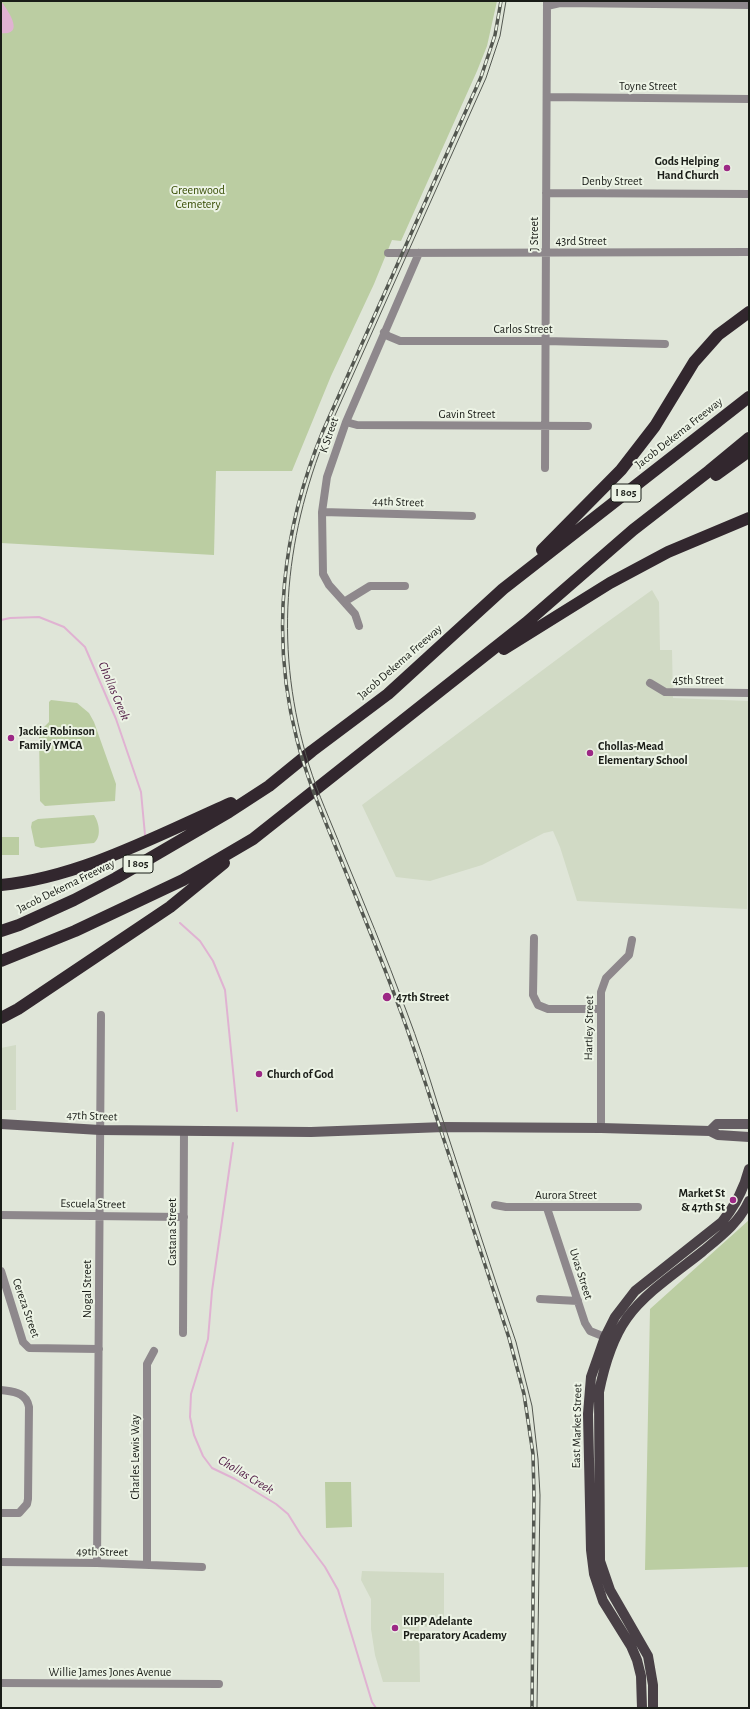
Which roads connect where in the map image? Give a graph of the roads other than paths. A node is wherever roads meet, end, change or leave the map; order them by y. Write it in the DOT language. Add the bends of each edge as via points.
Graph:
graph roads {
  1 [pos="547,4"];
  2 [pos="749,5"];
  3 [pos="547,97"];
  4 [pos="749,99"];
  5 [pos="546,193"];
  6 [pos="749,194"];
  7 [pos="749,252"];
  8 [pos="388,253"];
  9 [pos="546,253"];
  10 [pos="419,254"];
  11 [pos="749,312"];
  12 [pos="384,332"];
  13 [pos="546,341"];
  14 [pos="665,344"];
  15 [pos="749,397"];
  16 [pos="346,422"];
  17 [pos="545,426"];
  18 [pos="588,426"];
  19 [pos="749,438"];
  20 [pos="749,451"];
  21 [pos="545,468"];
  22 [pos="322,512"];
  23 [pos="472,516"];
  24 [pos="749,518"];
  25 [pos="633,530"];
  26 [pos="405,586"];
  27 [pos="503,589"];
  28 [pos="344,602"];
  29 [pos="359,626"];
  30 [pos="650,683"];
  31 [pos="448,684"];
  32 [pos="749,693"];
  33 [pos="269,786"];
  34 [pos="252,839"];
  35 [pos="1,885"];
  36 [pos="1,930"];
  37 [pos="534,938"];
  38 [pos="632,940"];
  39 [pos="1,961"];
  40 [pos="600,1009"];
  41 [pos="101,1015"];
  42 [pos="1,1018"];
  43 [pos="1,1124"];
  44 [pos="749,1124"];
  45 [pos="601,1128"];
  46 [pos="100,1130"];
  47 [pos="184,1130"];
  48 [pos="710,1130"];
  49 [pos="749,1137"];
  50 [pos="749,1169"];
  51 [pos="749,1201"];
  52 [pos="495,1205"];
  53 [pos="638,1207"];
  54 [pos="547,1208"];
  55 [pos="1,1215"];
  56 [pos="99,1216"];
  57 [pos="184,1217"];
  58 [pos="1,1271"];
  59 [pos="540,1299"];
  60 [pos="578,1301"];
  61 [pos="183,1333"];
  62 [pos="605,1337"];
  63 [pos="99,1348"];
  64 [pos="154,1352"];
  65 [pos="1,1390"];
  66 [pos="599,1392"];
  67 [pos="1,1513"];
  68 [pos="1,1562"];
  69 [pos="97,1563"];
  70 [pos="147,1564"];
  71 [pos="202,1567"];
  72 [pos="1,1682"];
  73 [pos="218,1684"];
  74 [pos="642,1708"];
  75 [pos="653,1708"];
  1 -- 2 [label="street"];
  1 -- 3 [label="street, J Street"];
  3 -- 4 [label="street, Toyne Street"];
  3 -- 5 [label="street, J Street"];
  5 -- 6 [label="street, Denby Street"];
  5 -- 9 [label="street, J Street"];
  7 -- 9 [label="street, 43rd Street"];
  8 -- 10 [label="street, 43rd Street"];
  9 -- 10 [label="street, 43rd Street"];
  9 -- 13 [label="street, J Street"];
  10 -- 12 [label="street, K Street"];
  11 -- 27 [label="highway" via="718,335 694,362 655,426 621,470"];
  12 -- 13 [label="street, Carlos Street" via="400,341"];
  12 -- 16 [label="street, K Street"];
  13 -- 14 [label="street, Carlos Street"];
  13 -- 17 [label="street, J Street"];
  15 -- 27 [label="highway, Jacob Dekema Freeway / I 805"];
  16 -- 17 [label="street, Gavin Street" via="357,425"];
  16 -- 22 [label="street, K Street" via="328,477"];
  17 -- 18 [label="street, Gavin Street"];
  17 -- 21 [label="street, J Street"];
  19 -- 25 [label="highway, I 805"];
  20 -- 25 [label="highway"];
  22 -- 23 [label="street, 44th Street"];
  22 -- 28 [label="street, K Street" via="323,574"];
  24 -- 31 [label="highway" via="678,546 610,583"];
  25 -- 31 [label="highway, I 805" via="526,623"];
  26 -- 28 [label="street" via="370,586"];
  27 -- 33 [label="highway, Jacob Dekema Freeway / I 805" via="388,694"];
  28 -- 29 [label="street, K Street" via="355,614"];
  30 -- 32 [label="street, 45th Street" via="664,692"];
  31 -- 34 [label="highway, I 805"];
  33 -- 35 [label="highway" via="93,863 22,883"];
  33 -- 36 [label="highway, Jacob Dekema Freeway / I 805" via="116,878 19,925"];
  34 -- 39 [label="highway, I 805" via="183,880 75,932"];
  34 -- 42 [label="highway" via="170,907"];
  37 -- 40 [label="street" via="533,995 538,1005 548,1009"];
  38 -- 40 [label="street, Hartley Street" via="629,955 606,978 600,992"];
  40 -- 45 [label="street, Hartley Street"];
  41 -- 46 [label="street, Nogal Street"];
  43 -- 46 [label="main road, 47th Street"];
  44 -- 48 [label="main road, 47th Street" via="717,1124"];
  45 -- 47 [label="main road, 47th Street" via="444,1127 311,1132"];
  45 -- 48 [label="main road, 47th Street"];
  46 -- 47 [label="main road, 47th Street"];
  46 -- 56 [label="street, Nogal Street"];
  47 -- 57 [label="street, Castana Street"];
  48 -- 49 [label="main road, 47th Street" via="718,1135"];
  50 -- 62 [label="main road, East Market Street" via="733,1208 722,1222 635,1291 615,1317"];
  51 -- 66 [label="main road, East Market Street" via="727,1232 645,1298 627,1319 614,1342"];
  52 -- 54 [label="street, Aurora Street"];
  53 -- 54 [label="street, Aurora Street"];
  54 -- 60 [label="street, Uvas Street"];
  55 -- 56 [label="street, Escuela Street"];
  56 -- 57 [label="street, Escuela Street"];
  56 -- 63 [label="street, Nogal Street"];
  57 -- 61 [label="street, Castana Street"];
  58 -- 63 [label="street, Cereza Street" via="23,1342 29,1348"];
  59 -- 60 [label="street"];
  60 -- 62 [label="street, Uvas Street" via="590,1331"];
  62 -- 66 [label="main road" via="607,1341 597,1375"];
  62 -- 74 [label="main road, East Market Street" via="594,1364 589,1390 590,1550 594,1574 603,1601 637,1660 641,1676"];
  63 -- 69 [label="street, Nogal Street"];
  64 -- 70 [label="street, Charles Lewis Way" via="147,1364"];
  65 -- 67 [label="street" via="17,1392 24,1396 29,1407 27,1504 19,1513"];
  66 -- 75 [label="main road, East Market Street" via="600,1561 610,1590 648,1656 653,1685"];
  68 -- 69 [label="street, 49th Street"];
  69 -- 70 [label="street, 49th Street"];
  70 -- 71 [label="street, 49th Street"];
  72 -- 73 [label="street, Willie James Jones Avenue"];
}
